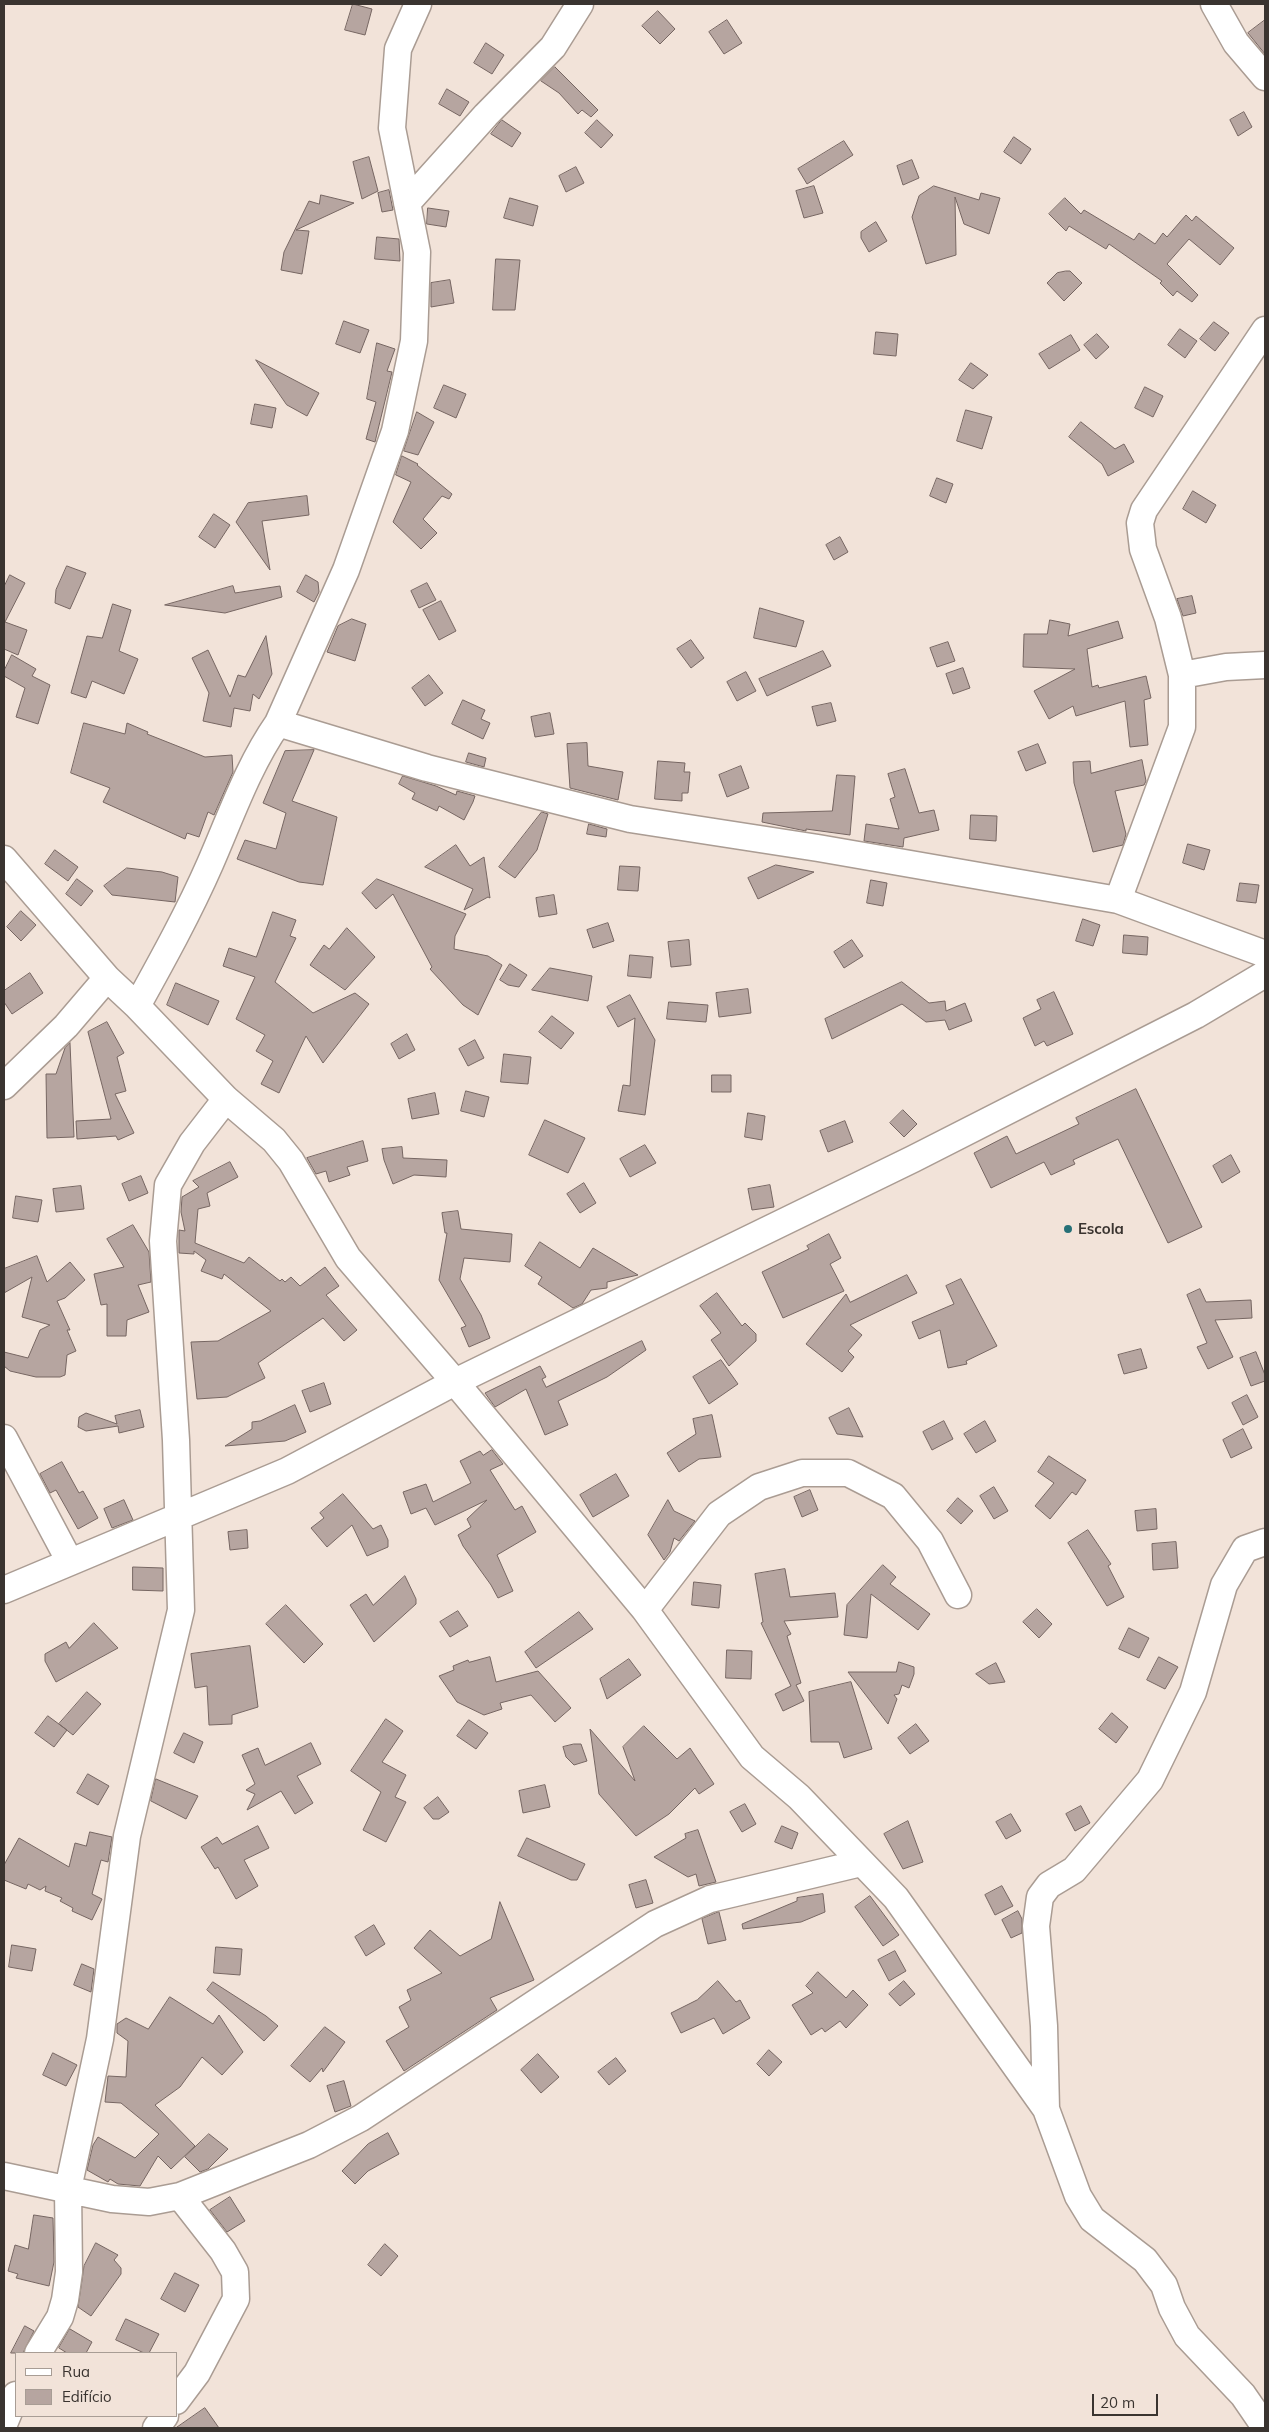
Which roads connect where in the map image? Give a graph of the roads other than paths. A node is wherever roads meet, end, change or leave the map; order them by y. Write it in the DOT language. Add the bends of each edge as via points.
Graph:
graph roads {
  1 [pos="418,4"];
  2 [pos="580,4"];
  3 [pos="1214,4"];
  4 [pos="1265,78"];
  5 [pos="407,203"];
  6 [pos="1265,330"];
  7 [pos="1265,665"];
  8 [pos="1182,675"];
  9 [pos="278,723"];
  10 [pos="4,860"];
  11 [pos="1118,900"];
  12 [pos="1264,955"];
  13 [pos="107,978"];
  14 [pos="137,1006"];
  15 [pos="4,1086"];
  16 [pos="226,1099"];
  17 [pos="455,1382"];
  18 [pos="4,1438"];
  19 [pos="178,1517"];
  20 [pos="1265,1542"];
  21 [pos="70,1562"];
  22 [pos="4,1590"];
  23 [pos="958,1595"];
  24 [pos="645,1610"];
  25 [pos="861,1863"];
  26 [pos="1046,2109"];
  27 [pos="4,2176"];
  28 [pos="68,2189"];
  29 [pos="180,2196"];
  30 [pos="39,2352"];
  31 [pos="15,2397"];
  32 [pos="178,2398"];
  33 [pos="164,2417"];
  34 [pos="4,2424"];
  35 [pos="1265,2426"];
  36 [pos="156,2428"];
  1 -- 5 [label="street" via="398,49 392,128"];
  2 -- 5 [label="street" via="553,46"];
  3 -- 4 [label="street" via="1236,43"];
  5 -- 9 [label="street" via="417,252 414,341 395,431 346,570"];
  6 -- 8 [label="street" via="1144,510 1140,523 1143,549 1168,618"];
  7 -- 8 [label="street" via="1226,667"];
  8 -- 11 [label="street" via="1182,727"];
  9 -- 11 [label="street" via="427,768 630,819"];
  9 -- 14 [label="street" via="265,741 206,873"];
  10 -- 13 [label="street"];
  11 -- 12 [label="street"];
  12 -- 17 [label="street" via="1196,1015 913,1159"];
  13 -- 14 [label="street"];
  13 -- 15 [label="street" via="66,1026"];
  14 -- 16 [label="street"];
  16 -- 17 [label="street" via="274,1140 291,1161 348,1258"];
  16 -- 19 [label="street" via="192,1143 168,1185 164,1240"];
  17 -- 19 [label="street" via="287,1471"];
  17 -- 24 [label="street"];
  18 -- 21 [label="street"];
  19 -- 21 [label="street"];
  19 -- 28 [label="street" via="181,1610 127,1836 100,2039"];
  20 -- 26 [label="street" via="1245,1550 1224,1585 1193,1692 1150,1780 1074,1870 1049,1885 1040,1897 1036,1926 1044,2026"];
  21 -- 22 [label="street"];
  23 -- 24 [label="street" via="930,1541 893,1496 848,1473 802,1473 759,1487 718,1514"];
  24 -- 25 [label="street" via="752,1757 799,1797"];
  25 -- 26 [label="street" via="896,1898"];
  25 -- 29 [label="street" via="710,1899 655,1924 361,2118 309,2145"];
  26 -- 35 [label="street" via="1078,2196 1092,2219 1145,2260 1164,2285 1187,2336 1243,2395"];
  27 -- 28 [label="street"];
  28 -- 29 [label="street" via="112,2199 150,2202"];
  28 -- 30 [label="street" via="69,2262 65,2300 60,2317"];
  29 -- 32 [label="street" via="223,2251 235,2272 236,2299 197,2373"];
  31 -- 34 [label="street"];
  33 -- 36 [label="street"];
}
